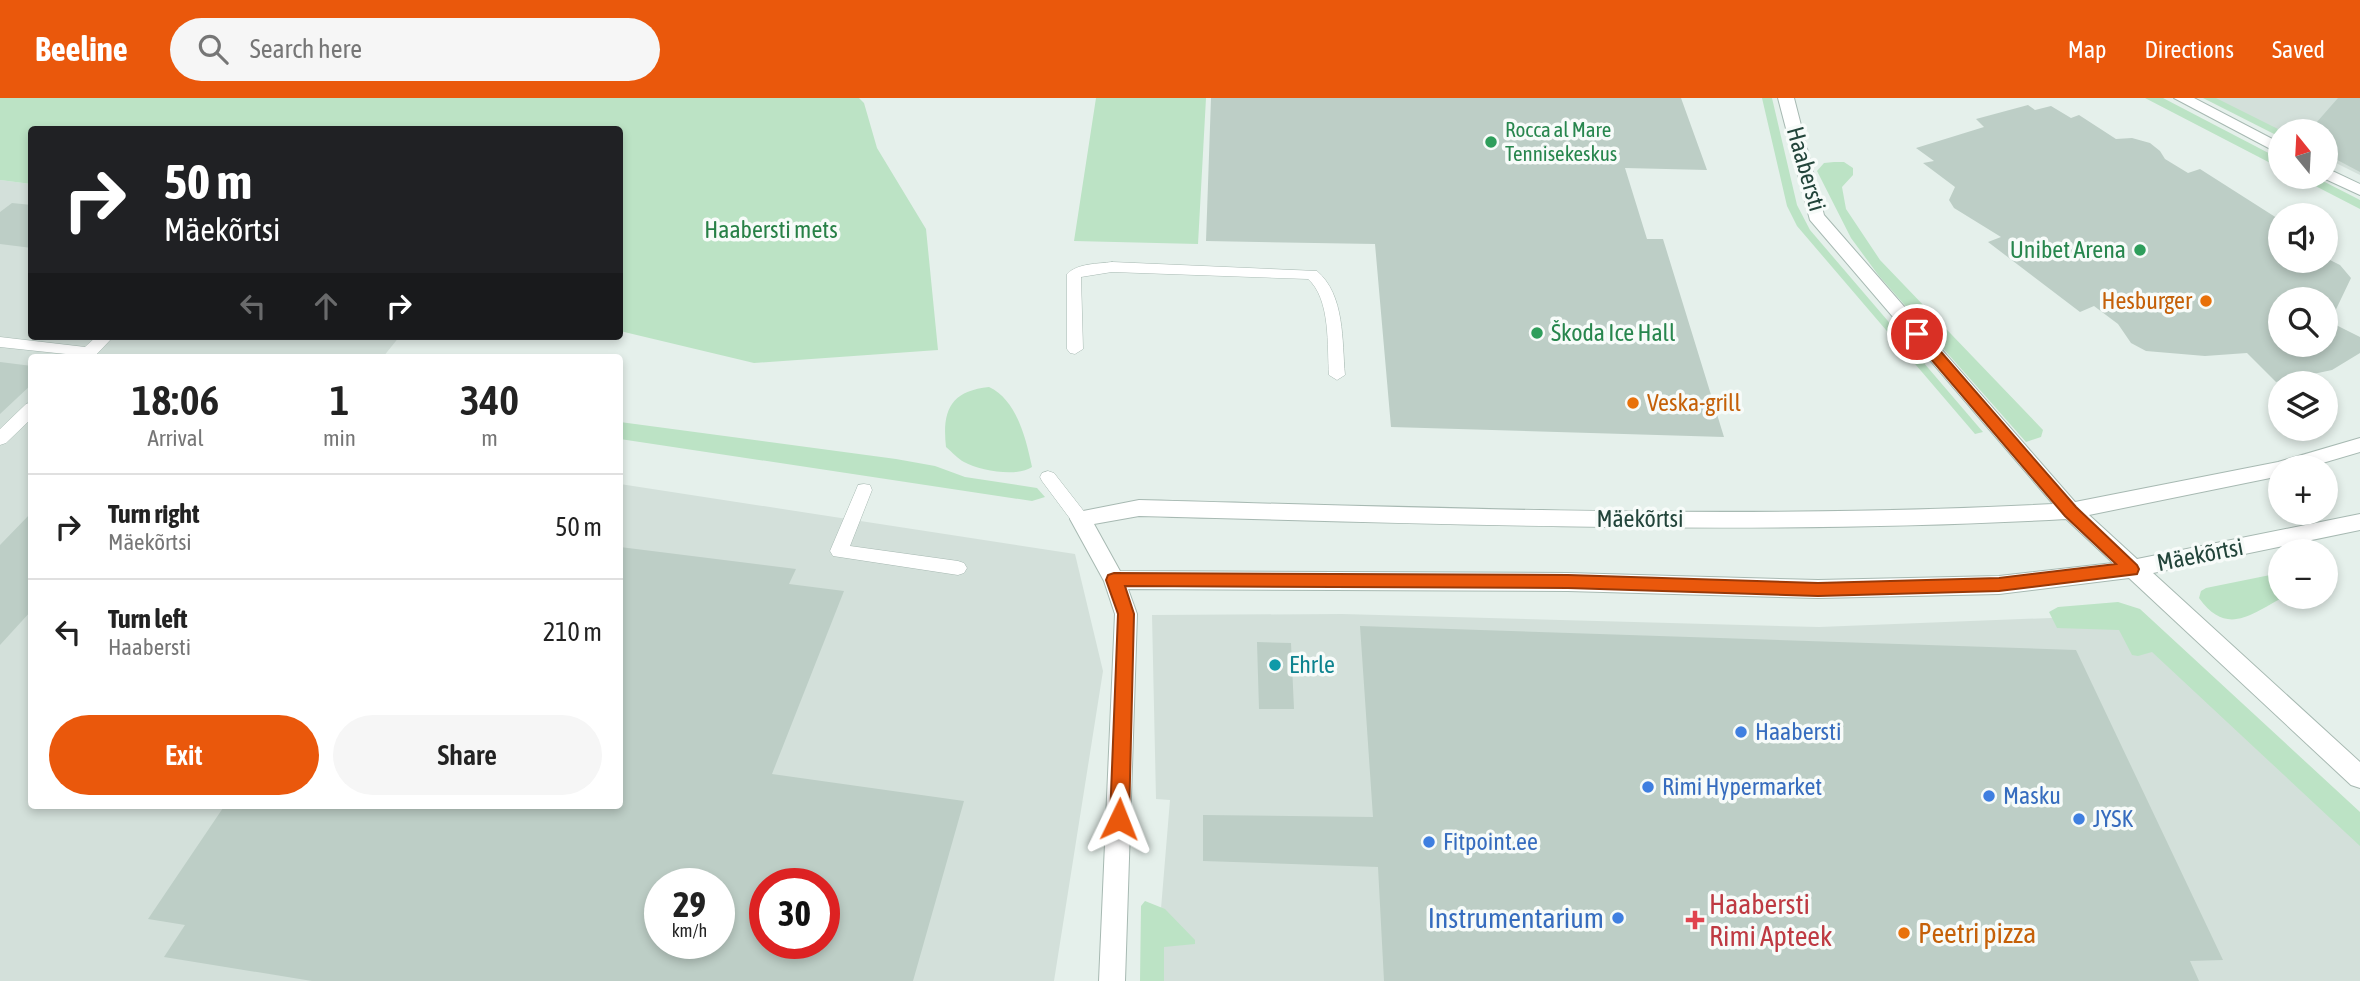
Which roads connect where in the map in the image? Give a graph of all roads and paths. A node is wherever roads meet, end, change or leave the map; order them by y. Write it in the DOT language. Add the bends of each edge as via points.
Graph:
graph roads {
  1 [pos="1787,98"];
  2 [pos="2182,98"];
  3 [pos="2268,143"];
  4 [pos="2338,179"];
  5 [pos="2360,190"];
  6 [pos="102,340"];
  7 [pos="0,342"];
  8 [pos="1075,349"];
  9 [pos="80,354"];
  10 [pos="88,354"];
  11 [pos="1337,375"];
  12 [pos="28,412"];
  13 [pos="0,439"];
  14 [pos="2360,444"];
  15 [pos="2325,455"];
  16 [pos="2268,471"];
  17 [pos="1048,477"];
  18 [pos="864,490"];
  19 [pos="2071,511"];
  20 [pos="1080,519"];
  21 [pos="2360,522"];
  22 [pos="958,568"];
  23 [pos="2131,569"];
  24 [pos="1114,580"];
  25 [pos="2360,776"];
  26 [pos="1112,981"];
  1 -- 19 [label="street, Haabersti" via="1816,216"];
  2 -- 3 [label="street"];
  4 -- 5 [label="street"];
  6 -- 10 [label="lane"];
  7 -- 9 [label="lane"];
  8 -- 11 [label="lane" via="1074,274 1087,269 1312,274 1321,278 1327,291"];
  12 -- 13 [label="lane"];
  14 -- 15 [label="street, Mäekõrtsi"];
  16 -- 19 [label="street, Mäekõrtsi"];
  17 -- 20 [label="lane"];
  18 -- 22 [label="lane" via="839,551"];
  19 -- 20 [label="street, Mäekõrtsi" via="1776,520 1139,508"];
  19 -- 23 [label="street, Haabersti"];
  20 -- 24 [label="street"];
  21 -- 23 [label="street, Mäekõrtsi"];
  23 -- 24 [label="street, Mäekõrtsi" via="1999,585 1818,589 1568,582"];
  23 -- 25 [label="street, Haabersti"];
  24 -- 26 [label="street" via="1126,614"];
}
